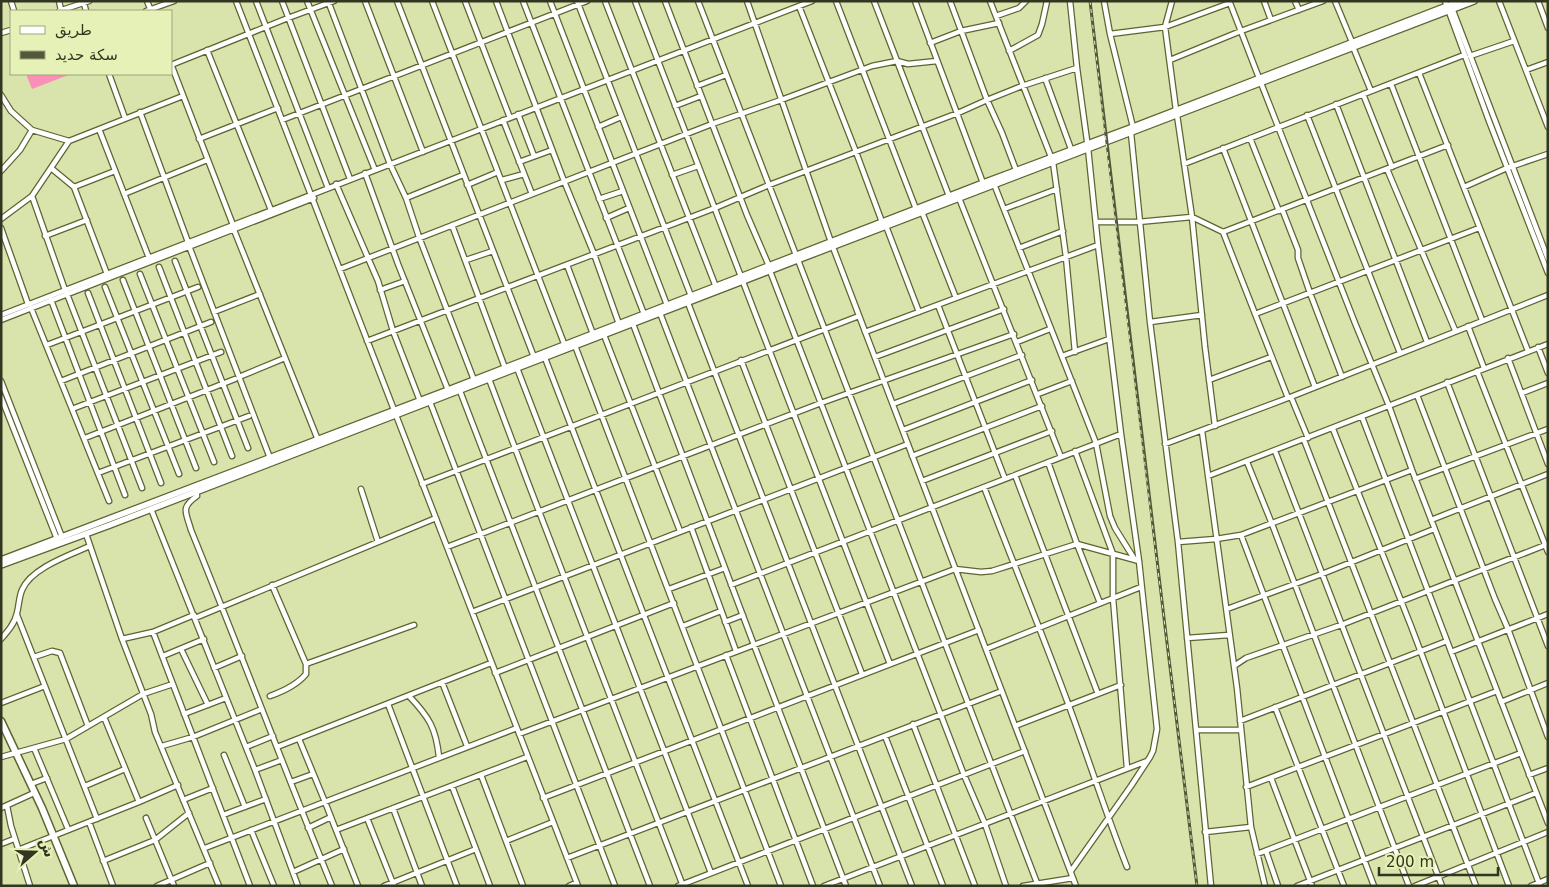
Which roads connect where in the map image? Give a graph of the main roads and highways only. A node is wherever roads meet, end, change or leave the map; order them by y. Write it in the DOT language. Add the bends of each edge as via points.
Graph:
graph roads {
  1 [pos="1460,1"];
  2 [pos="1474,1"];
  3 [pos="1448,6"];
  4 [pos="1088,146"];
  5 [pos="1052,159"];
  6 [pos="919,211"];
  7 [pos="742,279"];
  8 [pos="575,344"];
  9 [pos="566,347"];
  10 [pos="395,413"];
  11 [pos="195,489"];
  12 [pos="1,560"];
  13 [pos="1,565"];
  14 [pos="1,721"];
  15 [pos="74,886"];
  1 -- 3 [label="main road"];
  2 -- 3 [label="main road"];
  3 -- 4 [label="main road"];
  4 -- 5 [label="main road"];
  4 -- 5 [label="main road" via="1071,149"];
  5 -- 6 [label="main road"];
  5 -- 6 [label="main road" via="949,196"];
  6 -- 7 [label="main road"];
  7 -- 8 [label="main road" via="688,303"];
  7 -- 8 [label="main road" via="667,305"];
  8 -- 9 [label="main road"];
  9 -- 10 [label="main road"];
  9 -- 10 [label="main road" via="460,391"];
  10 -- 11 [label="main road"];
  10 -- 11 [label="main road"];
  11 -- 12 [label="main road"];
  11 -- 13 [label="main road" via="151,509"];
  14 -- 15 [label="highway"];
}
